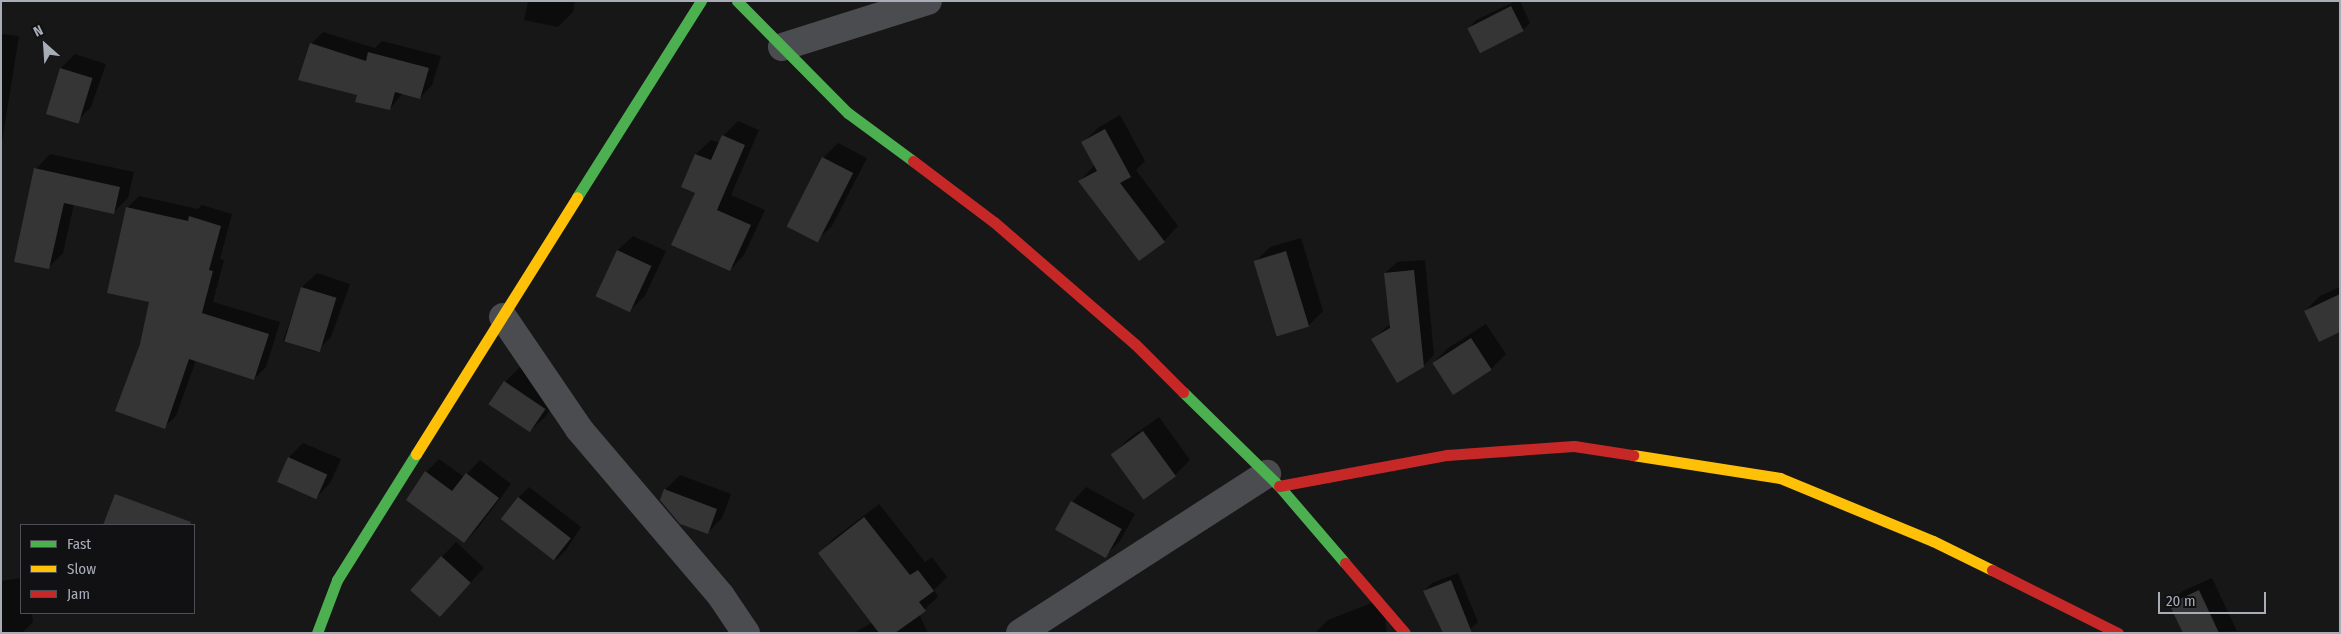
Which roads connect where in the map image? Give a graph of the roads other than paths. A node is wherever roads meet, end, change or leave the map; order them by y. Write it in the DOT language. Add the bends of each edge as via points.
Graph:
graph roads {
  1 [pos="701,1"];
  2 [pos="737,1"];
  3 [pos="928,1"];
  4 [pos="782,46"];
  5 [pos="503,316"];
  6 [pos="1273,480"];
  7 [pos="317,633"];
  8 [pos="746,633"];
  9 [pos="1020,633"];
  10 [pos="1405,633"];
  11 [pos="2118,633"];
  1 -- 5 [label="street"];
  2 -- 4 [label="street"];
  3 -- 4 [label="street"];
  4 -- 6 [label="street" via="848,113 994,222 1135,344"];
  5 -- 7 [label="street" via="337,580"];
  5 -- 8 [label="street" via="579,429 721,596"];
  6 -- 9 [label="street"];
  6 -- 10 [label="street"];
  6 -- 11 [label="street" via="1447,455 1574,446 1780,478 1933,541"];
}
